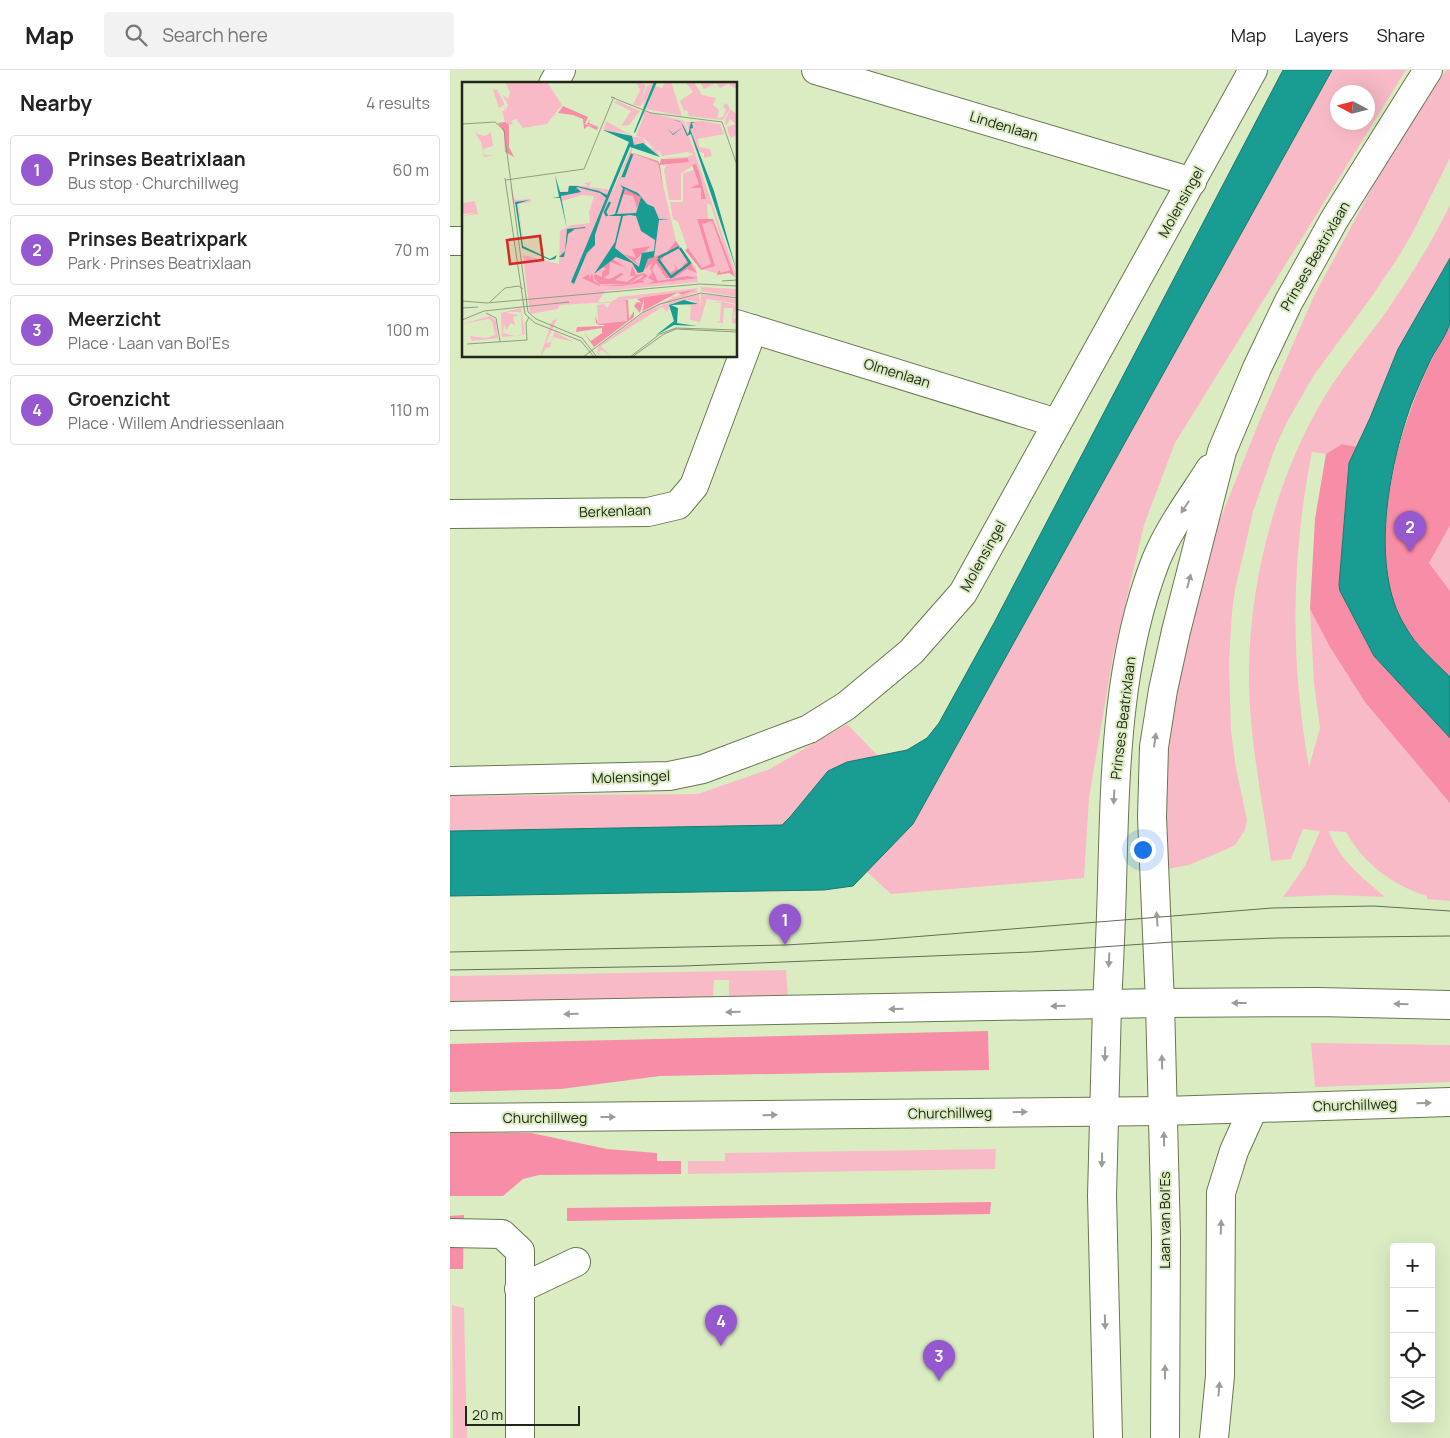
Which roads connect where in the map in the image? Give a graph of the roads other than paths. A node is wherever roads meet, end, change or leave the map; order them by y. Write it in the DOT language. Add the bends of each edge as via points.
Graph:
graph roads {
  1 [pos="561,70"];
  2 [pos="816,70"];
  3 [pos="1253,70"];
  4 [pos="1428,70"];
  5 [pos="555,82"];
  6 [pos="1192,182"];
  7 [pos="744,327"];
  8 [pos="738,346"];
  9 [pos="734,358"];
  10 [pos="1057,423"];
  11 [pos="1222,452"];
  12 [pos="450,514"];
  13 [pos="450,781"];
  14 [pos="1160,1003"];
  15 [pos="1107,1005"];
  16 [pos="1450,1005"];
  17 [pos="450,1016"];
  18 [pos="1450,1102"];
  19 [pos="1253,1109"];
  20 [pos="1103,1111"];
  21 [pos="1164,1111"];
  22 [pos="450,1118"];
  23 [pos="450,1233"];
  24 [pos="576,1262"];
  25 [pos="520,1289"];
  26 [pos="520,1438"];
  27 [pos="1108,1438"];
  28 [pos="1164,1438"];
  29 [pos="1214,1438"];
  1 -- 5 [label="street"];
  2 -- 6 [label="street, Lindenlaan"];
  3 -- 6 [label="street, Molensingel"];
  4 -- 11 [label="street, Prinses Beatrixlaan" via="1334,220 1288,303"];
  6 -- 10 [label="street, Molensingel"];
  7 -- 8 [label="street, Berkenlaan"];
  7 -- 10 [label="street, Olmenlaan"];
  9 -- 12 [label="street, Berkenlaan" via="694,486 678,505 648,512"];
  10 -- 13 [label="street, Molensingel" via="963,593 911,652 846,706 809,729 703,770 670,776"];
  14 -- 11 [label="street, Prinses Beatrixlaan, one-way" via="1152,817 1154,747 1176,631"];
  11 -- 15 [label="street, Prinses Beatrixlaan, one-way" via="1157,559 1134,635 1115,769"];
  14 -- 15 [label="street"];
  16 -- 14 [label="street, one-way"];
  21 -- 14 [label="street, Laan van Bol'Es, one-way"];
  15 -- 17 [label="street, one-way"];
  15 -- 20 [label="street, one-way"];
  19 -- 18 [label="street, Churchillweg, one-way"];
  19 -- 21 [label="street, Churchillweg"];
  29 -- 19 [label="street, one-way" via="1220,1376 1222,1193 1234,1150"];
  20 -- 21 [label="street, Churchillweg"];
  22 -- 20 [label="street, Churchillweg, one-way"];
  20 -- 27 [label="street, one-way"];
  28 -- 21 [label="street, Laan van Bol'Es, one-way"];
  23 -- 25 [label="street" via="502,1234 520,1251"];
  24 -- 25 [label="street"];
  25 -- 26 [label="street"];
}
